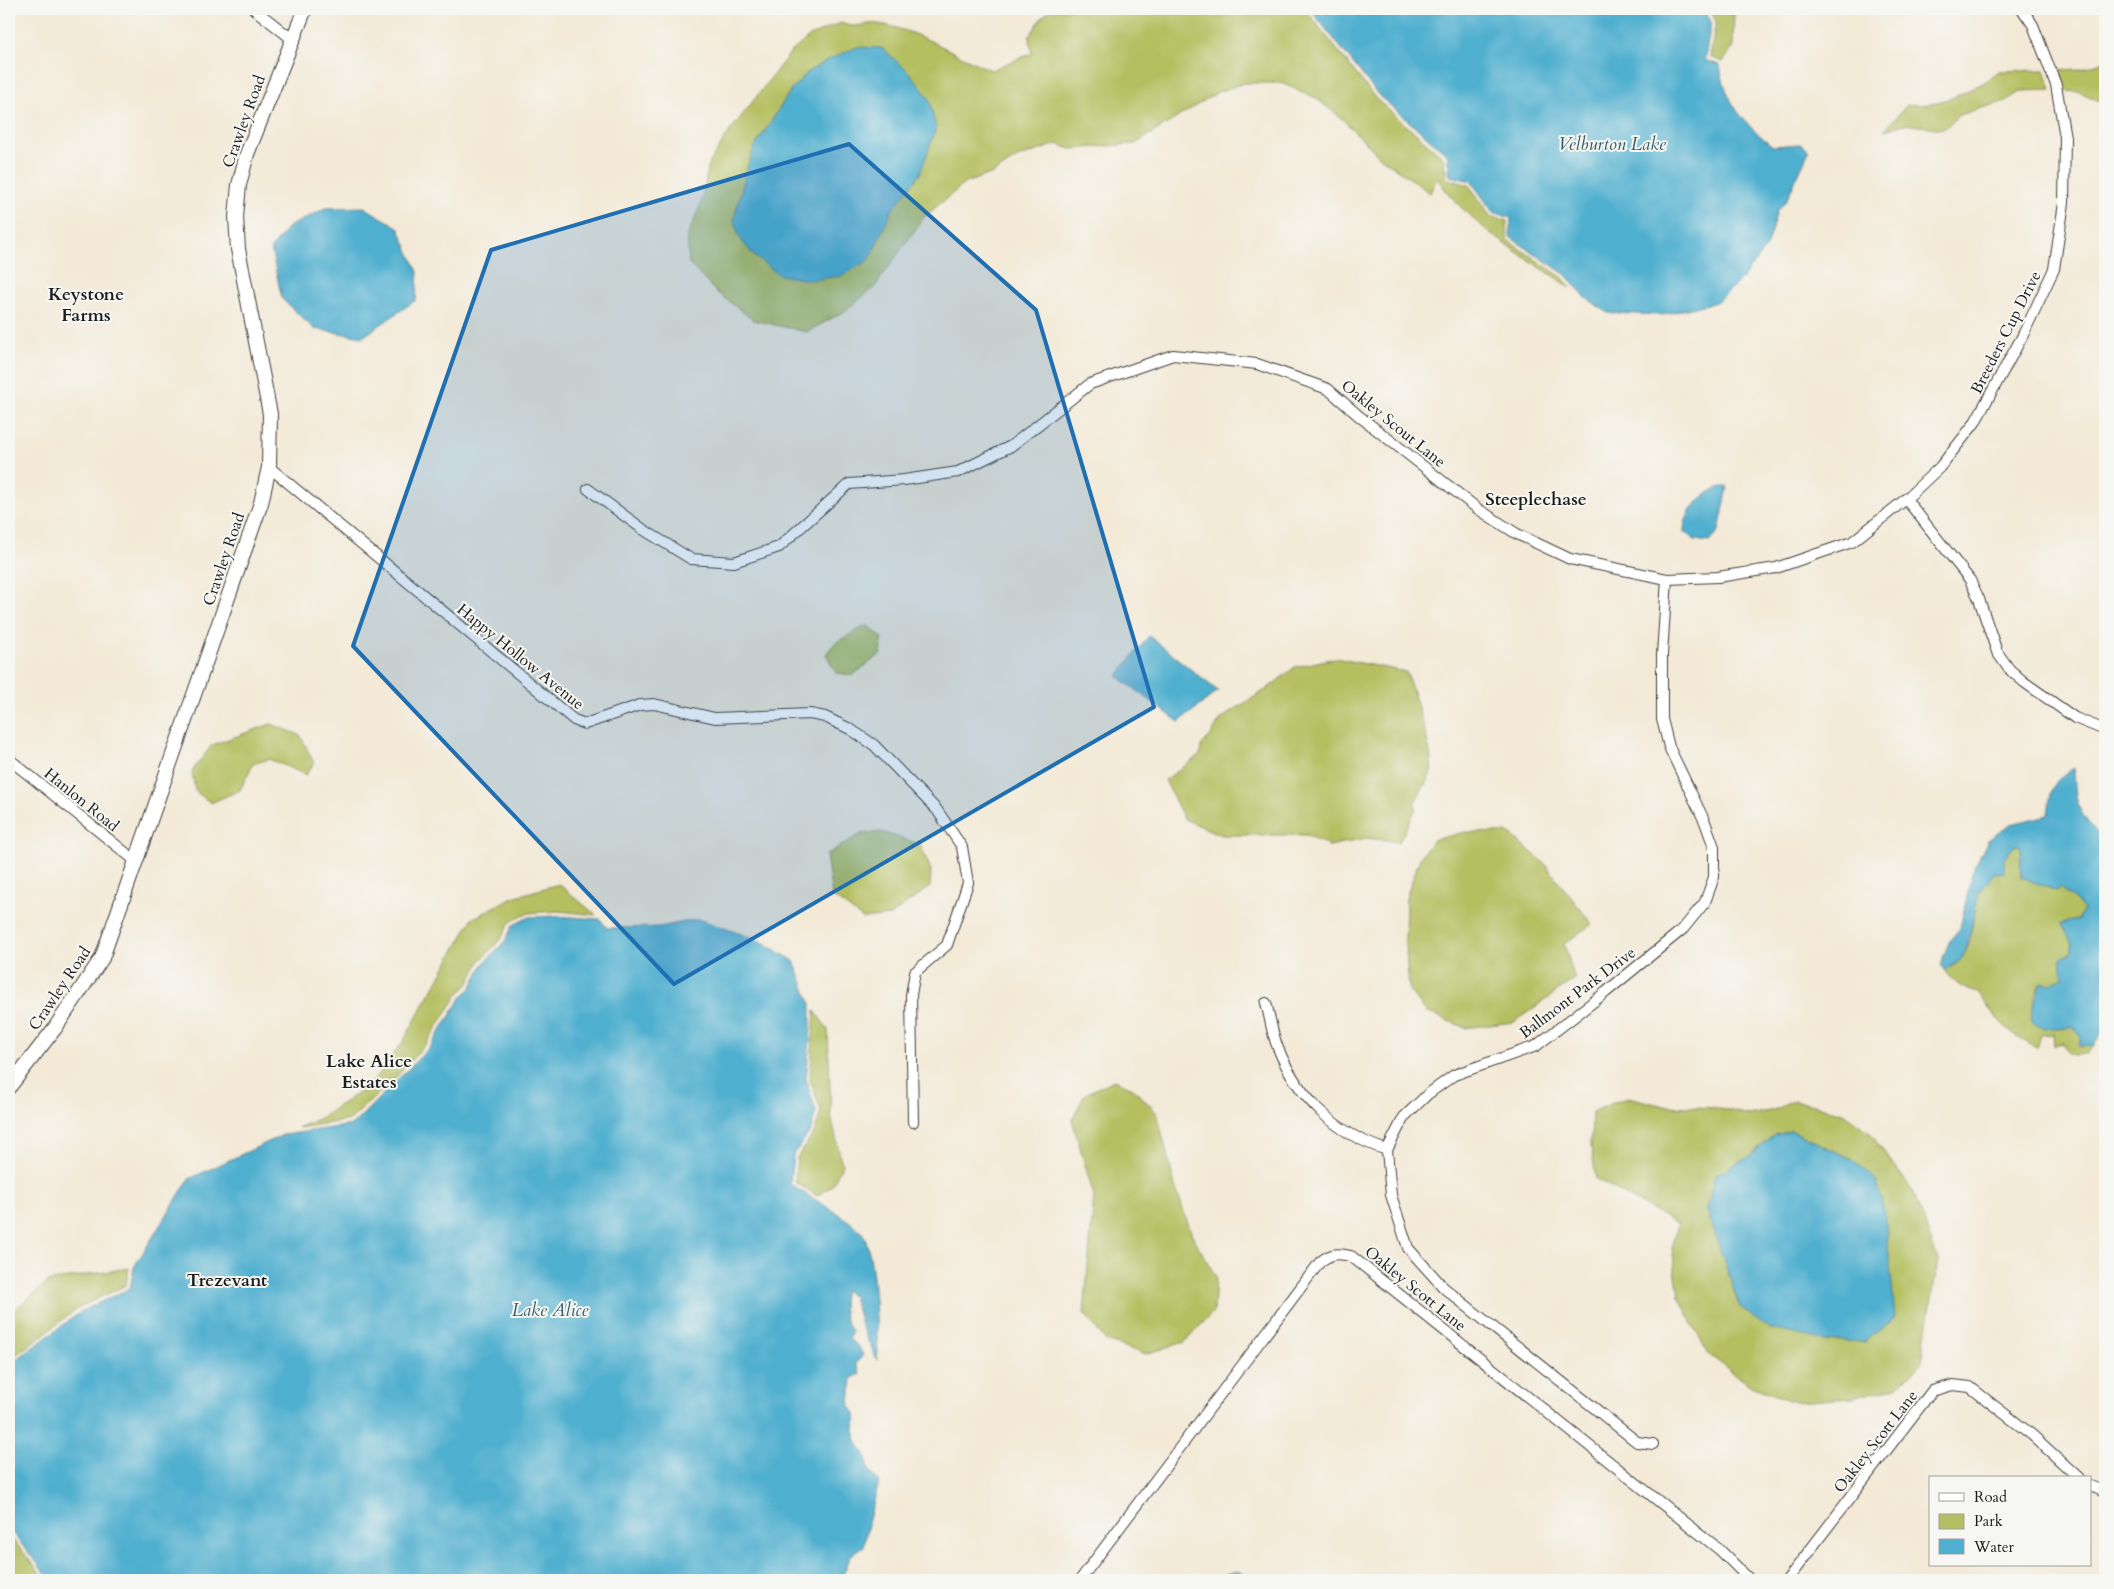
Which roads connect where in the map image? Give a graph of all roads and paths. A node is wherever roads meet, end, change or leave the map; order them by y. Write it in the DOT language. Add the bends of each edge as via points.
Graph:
graph roads {
  1 [pos="254,9"];
  2 [pos="305,9"];
  3 [pos="2022,9"];
  4 [pos="292,39"];
  5 [pos="269,468"];
  6 [pos="588,489"];
  7 [pos="1906,499"];
  8 [pos="1667,579"];
  9 [pos="2105,730"];
  10 [pos="9,759"];
  11 [pos="137,862"];
  12 [pos="1266,1003"];
  13 [pos="9,1088"];
  14 [pos="912,1122"];
  15 [pos="1387,1150"];
  16 [pos="1654,1444"];
  17 [pos="2077,1476"];
  18 [pos="2092,1487"];
  19 [pos="2105,1492"];
  20 [pos="1080,1580"];
  21 [pos="1750,1580"];
  22 [pos="1787,1580"];
  1 -- 4 [label="street"];
  2 -- 4 [label="street, Crawley Road"];
  3 -- 7 [label="street, Breeders Cup Drive" via="2033,25 2056,85 2065,137 2064,203 2054,268 2022,337 1974,424 1940,468"];
  4 -- 5 [label="street, Crawley Road" via="247,154 239,185 236,217 238,249 270,414"];
  5 -- 11 [label="street, Crawley Road" via="261,503"];
  5 -- 14 [label="street, Happy Hollow Avenue" via="574,720 585,724 640,705 654,704 715,718 810,714 850,729 874,745 902,772 937,810 962,847 968,883 947,946 915,972 911,995"];
  6 -- 8 [label="street, Oakley Scout Lane" via="691,559 734,562 779,547 849,484 958,472 1011,446 1090,384 1173,355 1257,364 1328,389 1454,491 1517,534 1570,559"];
  7 -- 8 [label="street, Oakley Scout Lane" via="1852,542 1776,568 1718,577"];
  7 -- 9 [label="street" via="1970,580 1997,652 2009,669 2075,718"];
  8 -- 15 [label="street, Ballmont Park Drive" via="1662,719 1669,748 1714,847 1714,877 1705,902 1683,929 1536,1046 1454,1076 1428,1094 1404,1117"];
  10 -- 11 [label="street, Hanlon Road"];
  11 -- 13 [label="street, Crawley Road" via="102,958 55,1028"];
  12 -- 15 [label="street" via="1277,1046 1306,1097 1326,1117 1362,1142"];
  15 -- 16 [label="street" via="1391,1195 1408,1248 1432,1275 1637,1442"];
  17 -- 22 [label="street, Oakley Scott Lane" via="2032,1435 1970,1387 1953,1385 1932,1391"];
  18 -- 19 [label="street"];
  20 -- 21 [label="street, Oakley Scott Lane" via="1320,1262 1339,1253 1352,1256 1705,1537"];
}
